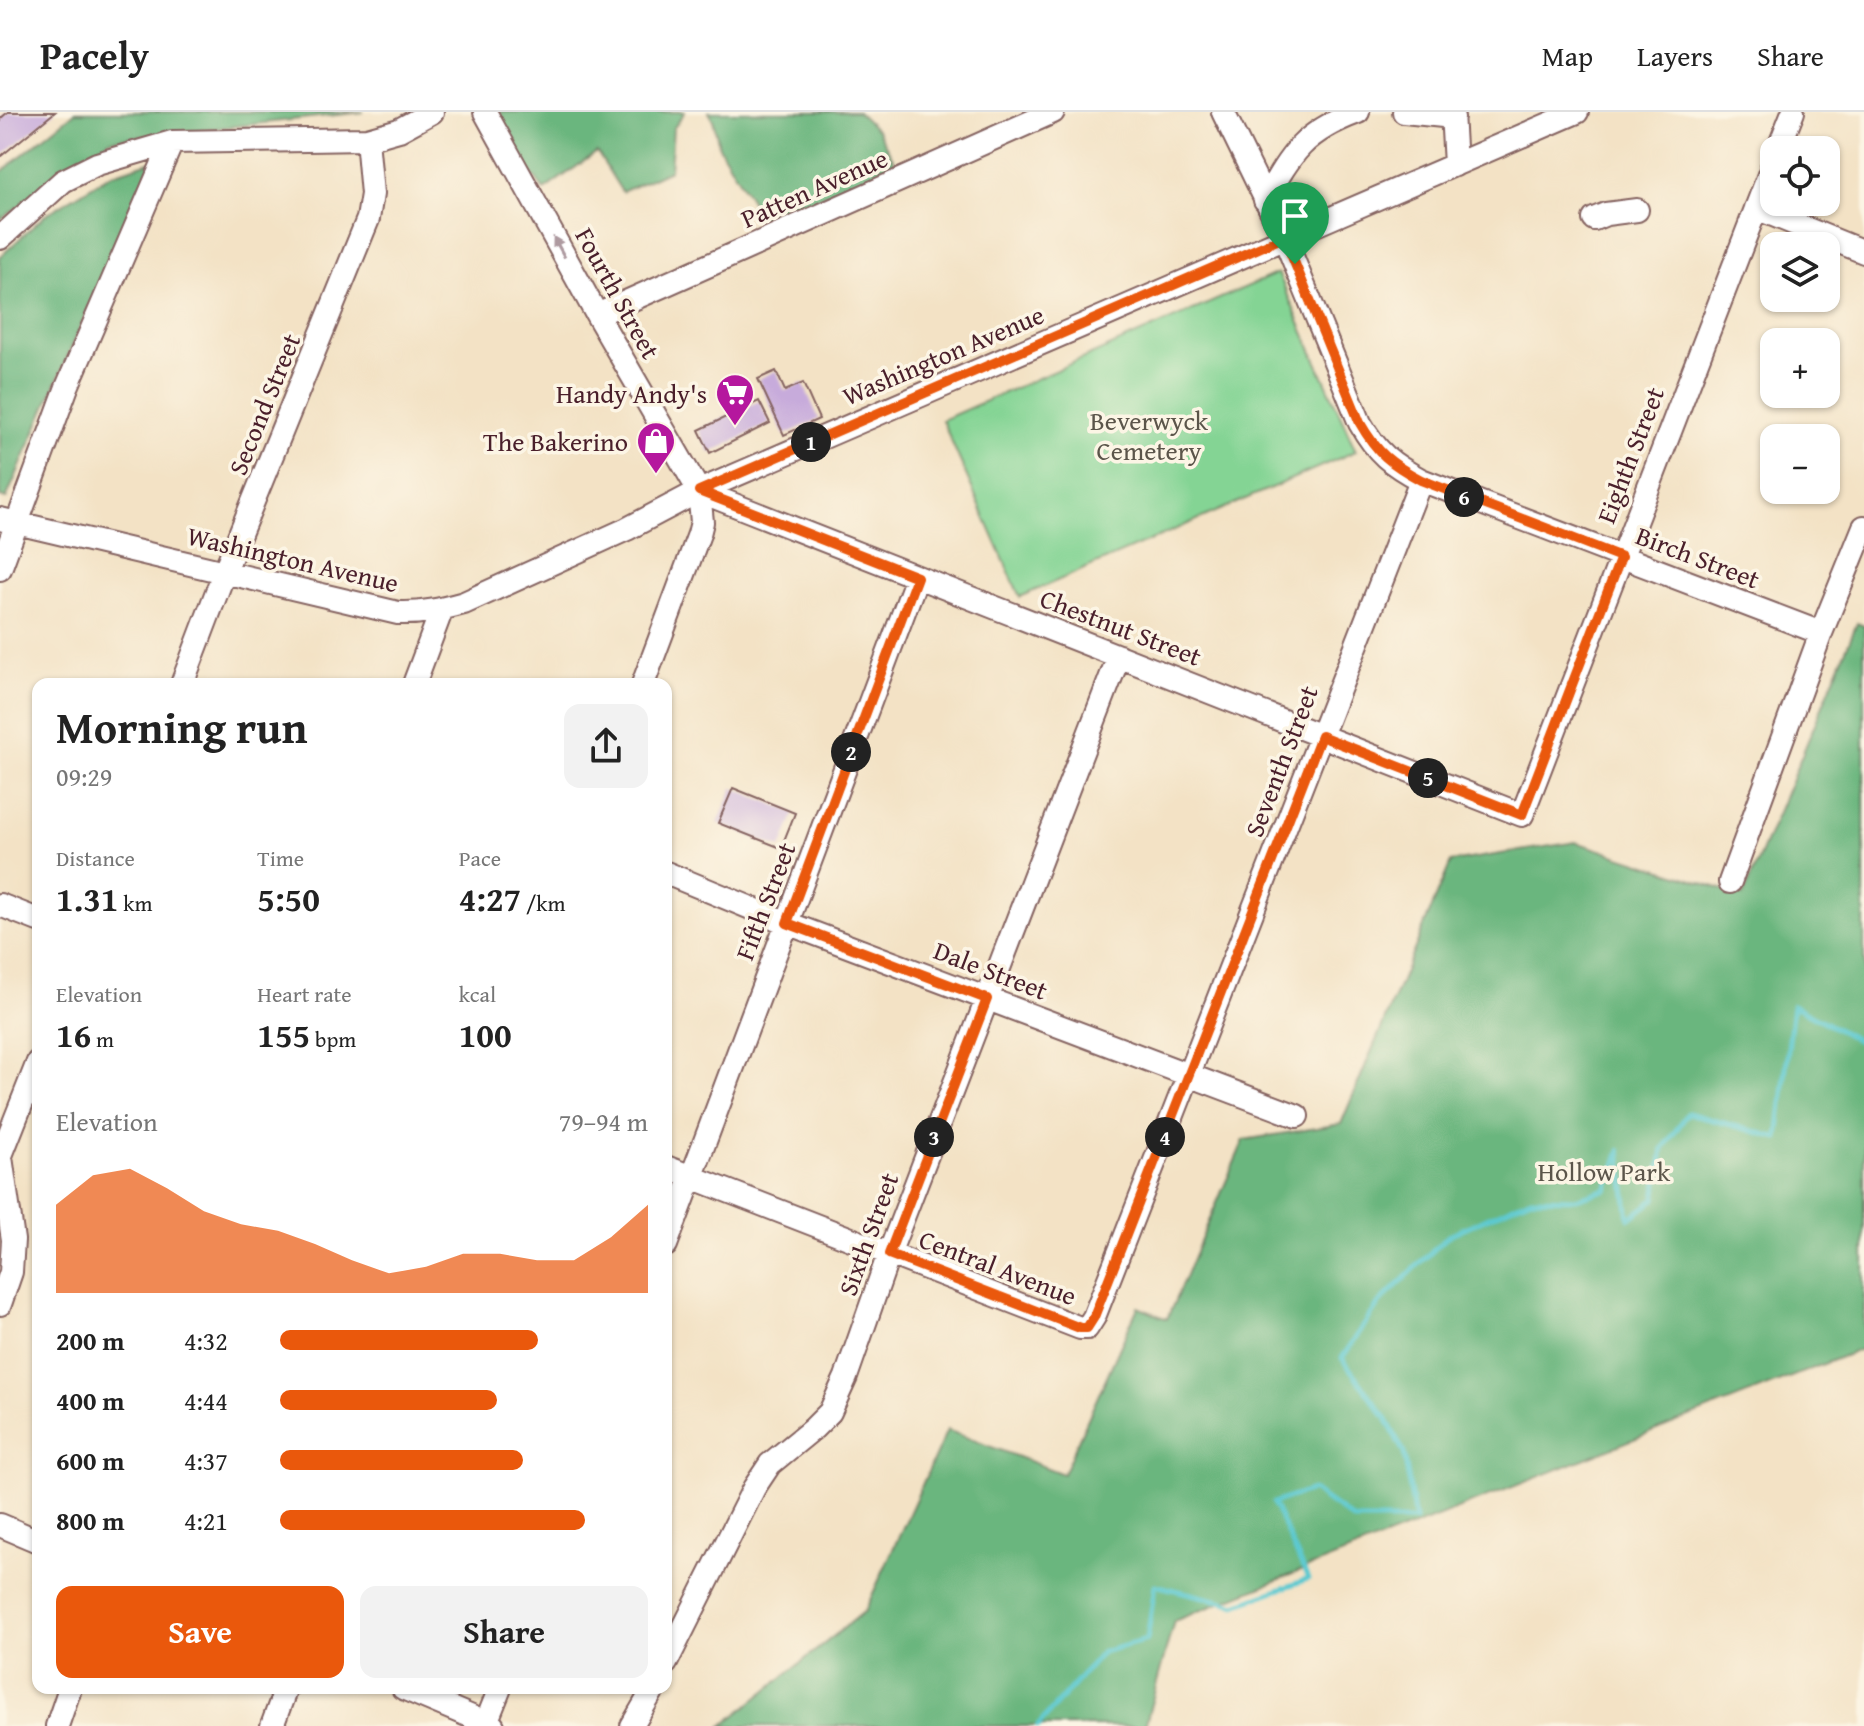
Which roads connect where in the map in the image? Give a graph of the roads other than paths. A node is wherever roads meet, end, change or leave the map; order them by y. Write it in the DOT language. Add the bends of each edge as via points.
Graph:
graph roads {
  1 [pos="432,112"];
  2 [pos="485,112"];
  3 [pos="1053,112"];
  4 [pos="1223,112"];
  5 [pos="1358,112"];
  6 [pos="1404,112"];
  7 [pos="1420,112"];
  8 [pos="1577,112"];
  9 [pos="1793,112"];
  10 [pos="1453,115"];
  11 [pos="1784,136"];
  12 [pos="367,139"];
  13 [pos="172,142"];
  14 [pos="1455,165"];
  15 [pos="1760,198"];
  16 [pos="1265,200"];
  17 [pos="1756,208"];
  18 [pos="1637,210"];
  19 [pos="1594,219"];
  20 [pos="1284,237"];
  21 [pos="0,238"];
  22 [pos="1864,252"];
  23 [pos="597,315"];
  24 [pos="1421,480"];
  25 [pos="699,491"];
  26 [pos="9,522"];
  27 [pos="1864,527"];
  28 [pos="1621,557"];
  29 [pos="0,569"];
  30 [pos="224,573"];
  31 [pos="917,577"];
  32 [pos="442,609"];
  33 [pos="1821,633"];
  34 [pos="1119,656"];
  35 [pos="184,678"];
  36 [pos="416,678"];
  37 [pos="645,678"];
  38 [pos="1321,736"];
  39 [pos="1522,815"];
  40 [pos="672,875"];
  41 [pos="1730,882"];
  42 [pos="0,905"];
  43 [pos="32,918"];
  44 [pos="787,923"];
  45 [pos="987,999"];
  46 [pos="1189,1075"];
  47 [pos="32,1077"];
  48 [pos="1297,1116"];
  49 [pos="1,1157"];
  50 [pos="672,1169"];
  51 [pos="692,1177"];
  52 [pos="672,1229"];
  53 [pos="889,1254"];
  54 [pos="0,1304"];
  55 [pos="1087,1328"];
  56 [pos="0,1525"];
  57 [pos="32,1538"];
  58 [pos="672,1651"];
  59 [pos="68,1694"];
  60 [pos="284,1694"];
  61 [pos="418,1694"];
  62 [pos="498,1694"];
  63 [pos="651,1694"];
  64 [pos="490,1724"];
  65 [pos="57,1726"];
  66 [pos="272,1726"];
  67 [pos="632,1726"];
  1 -- 12 [label="street"];
  23 -- 2 [label="street, Fourth Street, one-way"];
  3 -- 23 [label="street, Patten Avenue"];
  4 -- 16 [label="street"];
  5 -- 16 [label="street" via="1307,138"];
  6 -- 7 [label="street"];
  7 -- 10 [label="street"];
  8 -- 14 [label="street, Washington Avenue"];
  9 -- 11 [label="street"];
  10 -- 14 [label="street"];
  12 -- 13 [label="street"];
  12 -- 30 [label="street, Second Street" via="372,194 368,219"];
  13 -- 21 [label="street" via="97,164 63,181"];
  13 -- 26 [label="street"];
  14 -- 20 [label="street, Washington Avenue"];
  15 -- 17 [label="street, Eighth Street"];
  16 -- 20 [label="street"];
  17 -- 22 [label="street"];
  17 -- 28 [label="street, Eighth Street"];
  18 -- 19 [label="street"];
  20 -- 24 [label="street" via="1367,435 1396,467"];
  20 -- 25 [label="street, Washington Avenue"];
  23 -- 25 [label="street, Fourth Street"];
  24 -- 28 [label="street, Birch Street"];
  24 -- 38 [label="street, Seventh Street"];
  25 -- 31 [label="street, Chestnut Street"];
  25 -- 32 [label="street, Washington Avenue" via="627,529"];
  25 -- 37 [label="street, Fourth Street" via="699,534"];
  26 -- 29 [label="street"];
  26 -- 30 [label="street, Washington Avenue"];
  27 -- 33 [label="street"];
  28 -- 33 [label="street, Birch Street"];
  28 -- 39 [label="street, Eighth Street"];
  30 -- 32 [label="street, Washington Avenue" via="398,613"];
  30 -- 35 [label="street, Second Street"];
  31 -- 34 [label="street, Chestnut Street"];
  31 -- 44 [label="street, Fifth Street"];
  32 -- 36 [label="street"];
  33 -- 41 [label="street"];
  34 -- 38 [label="street, Chestnut Street"];
  34 -- 45 [label="street, Sixth Street"];
  38 -- 39 [label="street, Chestnut Street"];
  38 -- 46 [label="street, Seventh Street"];
  40 -- 44 [label="street, Dale Street"];
  42 -- 43 [label="street"];
  44 -- 45 [label="street, Dale Street"];
  44 -- 51 [label="street, Fifth Street"];
  45 -- 46 [label="street, Dale Street"];
  45 -- 53 [label="street, Sixth Street"];
  46 -- 48 [label="street, Dale Street"];
  46 -- 55 [label="street, Seventh Street"];
  47 -- 49 [label="street"];
  49 -- 54 [label="street" via="13,1240 11,1272"];
  50 -- 51 [label="street, Central Avenue"];
  51 -- 52 [label="street, Fifth Street"];
  51 -- 53 [label="street, Central Avenue"];
  53 -- 55 [label="street, Central Avenue"];
  53 -- 58 [label="street, Sixth Street" via="830,1412 770,1464 754,1488"];
  56 -- 57 [label="street"];
  59 -- 65 [label="street"];
  60 -- 66 [label="street"];
  61 -- 64 [label="street"];
  62 -- 64 [label="street"];
  63 -- 67 [label="street"];
}
